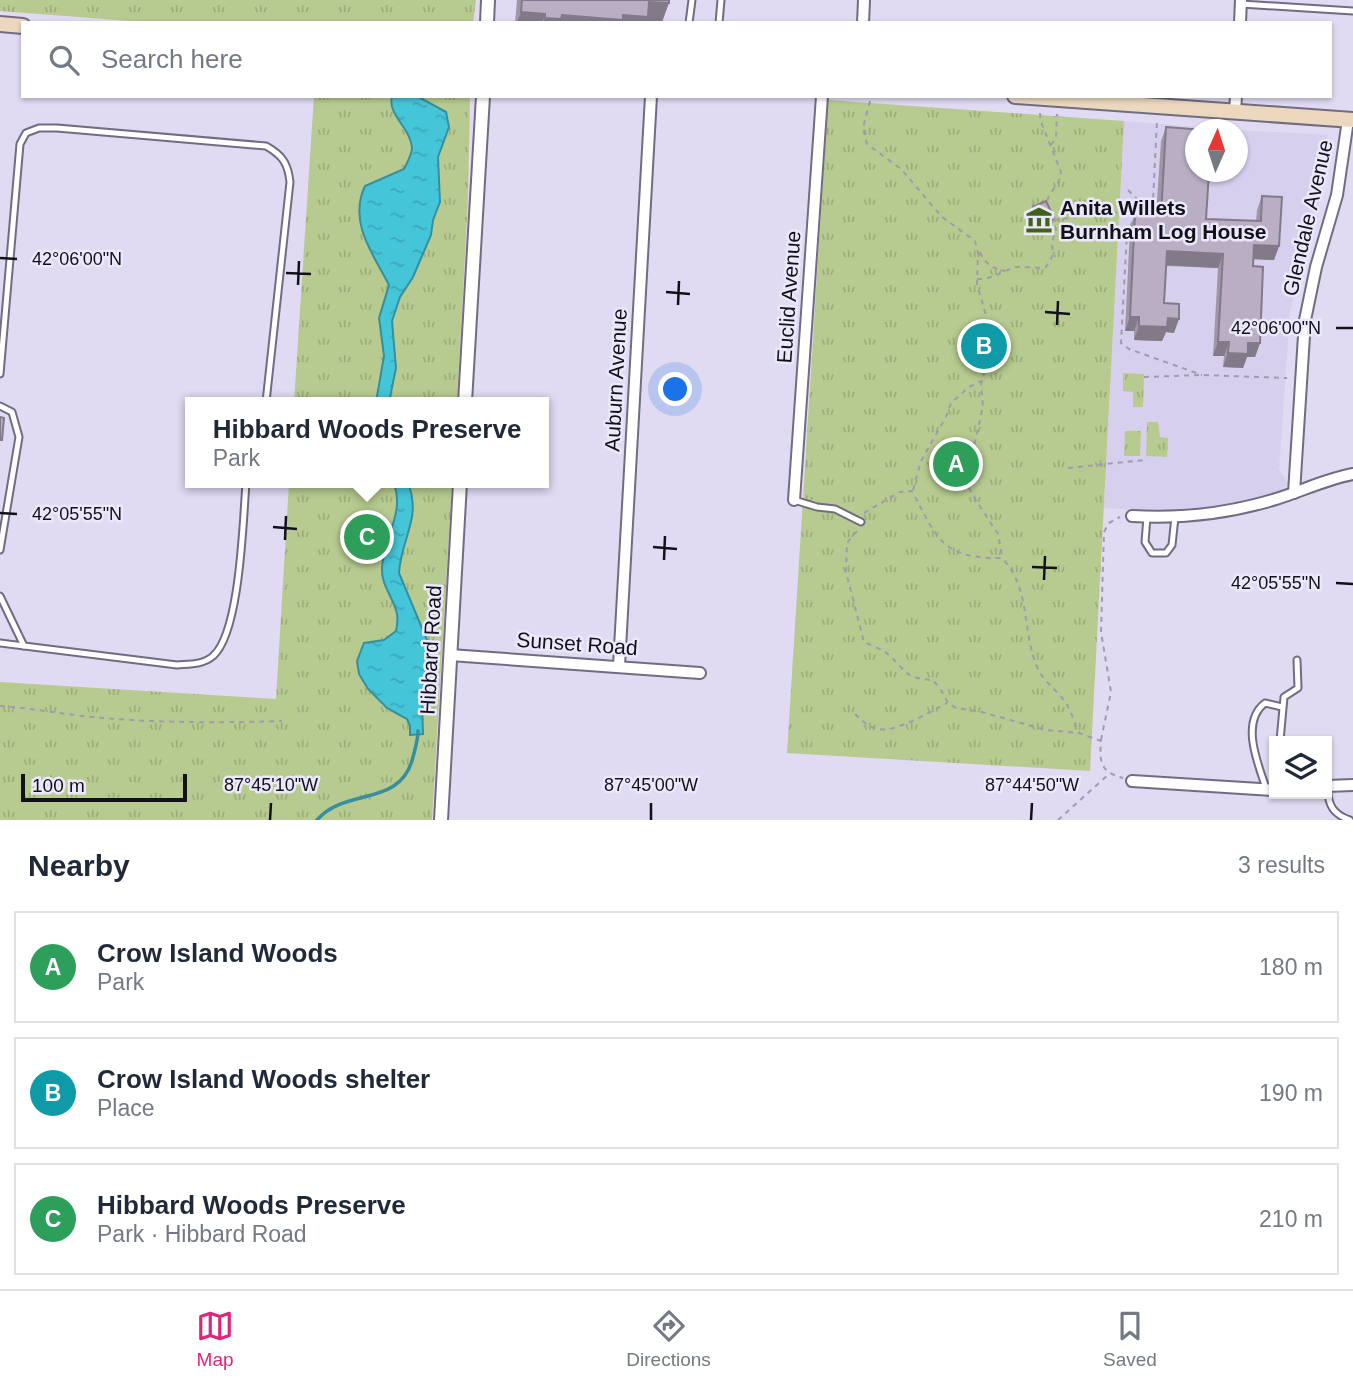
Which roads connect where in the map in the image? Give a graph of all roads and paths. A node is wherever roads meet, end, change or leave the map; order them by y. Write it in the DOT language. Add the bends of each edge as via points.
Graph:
graph roads {
  1 [pos="488,0"];
  2 [pos="692,0"];
  3 [pos="721,0"];
  4 [pos="864,0"];
  5 [pos="1241,2"];
  6 [pos="1353,12"];
  7 [pos="487,21"];
  8 [pos="690,21"];
  9 [pos="719,21"];
  10 [pos="863,21"];
  11 [pos="1240,21"];
  12 [pos="0,24"];
  13 [pos="21,26"];
  14 [pos="482,98"];
  15 [pos="651,98"];
  16 [pos="822,98"];
  17 [pos="1042,98"];
  18 [pos="1236,98"];
  19 [pos="870,101"];
  20 [pos="1235,112"];
  21 [pos="1040,113"];
  22 [pos="1057,114"];
  23 [pos="1351,120"];
  24 [pos="1157,121"];
  25 [pos="1050,145"];
  26 [pos="1128,190"];
  27 [pos="1038,203"];
  28 [pos="1034,207"];
  29 [pos="1048,207"];
  30 [pos="1148,209"];
  31 [pos="1140,216"];
  32 [pos="1055,227"];
  33 [pos="1046,231"];
  34 [pos="978,249"];
  35 [pos="1006,271"];
  36 [pos="976,279"];
  37 [pos="995,332"];
  38 [pos="982,336"];
  39 [pos="962,342"];
  40 [pos="991,363"];
  41 [pos="0,374"];
  42 [pos="1202,375"];
  43 [pos="1144,377"];
  44 [pos="1287,378"];
  45 [pos="982,380"];
  46 [pos="267,397"];
  47 [pos="465,397"];
  48 [pos="0,406"];
  49 [pos="1144,460"];
  50 [pos="1069,468"];
  51 [pos="1353,474"];
  52 [pos="0,486"];
  53 [pos="10,488"];
  54 [pos="246,488"];
  55 [pos="460,488"];
  56 [pos="912,491"];
  57 [pos="1294,493"];
  58 [pos="794,500"];
  59 [pos="1132,516"];
  60 [pos="1147,517"];
  61 [pos="1175,517"];
  62 [pos="861,522"];
  63 [pos="0,550"];
  64 [pos="1002,558"];
  65 [pos="0,596"];
  66 [pos="0,643"];
  67 [pos="23,646"];
  68 [pos="450,655"];
  69 [pos="1297,660"];
  70 [pos="619,666"];
  71 [pos="701,673"];
  72 [pos="948,703"];
  73 [pos="0,706"];
  74 [pos="1282,707"];
  75 [pos="855,715"];
  76 [pos="282,721"];
  77 [pos="1079,733"];
  78 [pos="1280,736"];
  79 [pos="1101,741"];
  80 [pos="1109,774"];
  81 [pos="1132,781"];
  82 [pos="1353,785"];
  83 [pos="1332,786"];
  84 [pos="1269,789"];
  85 [pos="1269,791"];
  86 [pos="1328,799"];
  87 [pos="442,820"];
  88 [pos="1058,820"];
  89 [pos="1350,820"];
  1 -- 7 [label="street"];
  2 -- 8 [label="lane"];
  3 -- 9 [label="lane"];
  4 -- 10 [label="street"];
  5 -- 6 [label="lane"];
  5 -- 11 [label="street"];
  12 -- 13 [label="main road"];
  14 -- 47 [label="street"];
  15 -- 70 [label="street, Auburn Avenue"];
  16 -- 58 [label="street, Euclid Avenue"];
  17 -- 20 [label="main road"];
  18 -- 20 [label="street"];
  19 -- 34 [label="path" via="864,140 891,160"];
  20 -- 23 [label="main road"];
  21 -- 25 [label="path"];
  22 -- 25 [label="path" via="1056,138"];
  23 -- 57 [label="street, Glendale Avenue" via="1305,320"];
  24 -- 30 [label="path" via="1153,201"];
  25 -- 29 [label="path" via="1061,177 1048,197"];
  26 -- 30 [label="path"];
  27 -- 28 [label="path"];
  30 -- 31 [label="path"];
  31 -- 32 [label="path" via="1128,211 1082,216 1053,220"];
  31 -- 42 [label="path" via="1127,233 1121,343"];
  32 -- 33 [label="path" via="1040,234"];
  32 -- 35 [label="path" via="1053,255 1046,267"];
  34 -- 35 [label="path" via="993,268"];
  34 -- 36 [label="path"];
  35 -- 36 [label="path"];
  36 -- 37 [label="path"];
  38 -- 39 [label="path"];
  40 -- 45 [label="path"];
  41 -- 46 [label="lane" via="20,144 26,133 57,128 266,146 279,153 289,167 290,182"];
  42 -- 43 [label="path"];
  42 -- 44 [label="path"];
  45 -- 56 [label="path" via="951,402 921,461"];
  45 -- 64 [label="path" via="983,406 966,482 998,534"];
  48 -- 53 [label="lane" via="12,412 19,437"];
  49 -- 50 [label="path"];
  51 -- 57 [label="street"];
  52 -- 53 [label="lane"];
  53 -- 63 [label="lane"];
  54 -- 67 [label="lane" via="235,608 225,641 213,656 200,663 177,665"];
  55 -- 68 [label="street, Hibbard Road"];
  56 -- 62 [label="path" via="881,502 864,514"];
  56 -- 64 [label="path" via="937,538 977,558"];
  57 -- 61 [label="street" via="1255,505"];
  58 -- 62 [label="lane" via="835,509"];
  59 -- 60 [label="street"];
  59 -- 79 [label="path" via="1109,523 1104,532 1101,632 1111,692"];
  60 -- 61 [label="street"];
  60 -- 61 [label="lane" via="1145,542 1152,553 1166,553 1172,545"];
  62 -- 72 [label="path" via="845,552 864,642 886,653 915,679 933,680"];
  64 -- 77 [label="path" via="1011,567 1025,602 1038,670 1065,702"];
  65 -- 67 [label="lane"];
  66 -- 67 [label="lane"];
  68 -- 70 [label="street, Sunset Road"];
  68 -- 87 [label="street, Hibbard Road"];
  69 -- 74 [label="lane" via="1298,688 1284,697"];
  70 -- 71 [label="street, Sunset Road"];
  72 -- 75 [label="path" via="881,730"];
  72 -- 77 [label="path" via="1046,730"];
  73 -- 76 [label="path" via="154,722"];
  74 -- 78 [label="lane"];
  74 -- 84 [label="lane" via="1265,703 1258,709 1252,731 1254,755"];
  77 -- 79 [label="path"];
  79 -- 80 [label="path" via="1099,759"];
  80 -- 81 [label="path"];
  80 -- 88 [label="path"];
  81 -- 85 [label="street"];
  82 -- 83 [label="street"];
  86 -- 89 [label="lane" via="1334,812"];
}
